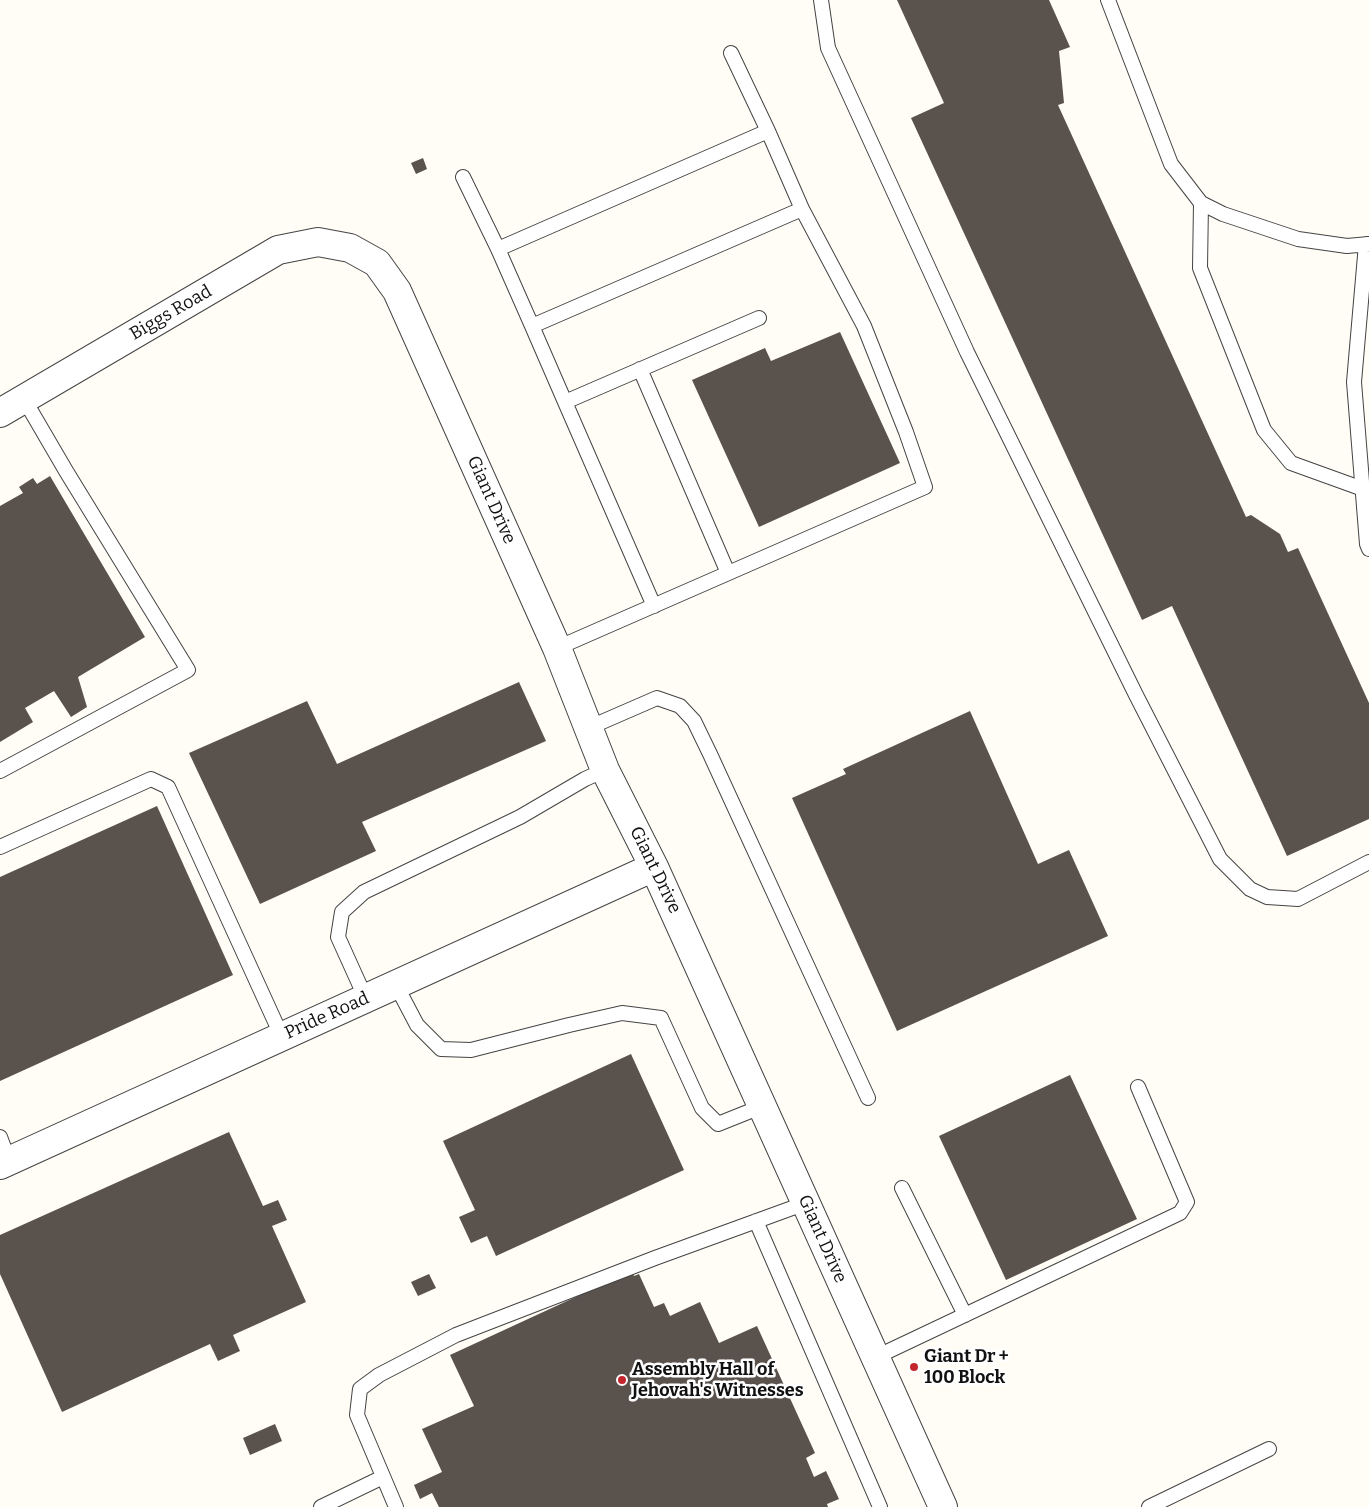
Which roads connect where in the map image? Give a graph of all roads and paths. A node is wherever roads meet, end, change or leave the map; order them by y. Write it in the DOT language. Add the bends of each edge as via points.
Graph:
graph roads {
  1 [pos="821,0"];
  2 [pos="1108,0"];
  3 [pos="731,53"];
  4 [pos="768,131"];
  5 [pos="463,177"];
  6 [pos="1201,203"];
  7 [pos="802,209"];
  8 [pos="1368,244"];
  9 [pos="350,248"];
  10 [pos="498,249"];
  11 [pos="758,318"];
  12 [pos="532,326"];
  13 [pos="640,370"];
  14 [pos="24,399"];
  15 [pos="565,402"];
  16 [pos="0,413"];
  17 [pos="1363,489"];
  18 [pos="1369,549"];
  19 [pos="728,573"];
  20 [pos="654,606"];
  21 [pos="557,648"];
  22 [pos="588,728"];
  23 [pos="605,770"];
  24 [pos="0,772"];
  25 [pos="0,846"];
  26 [pos="1369,862"];
  27 [pos="654,867"];
  28 [pos="396,985"];
  29 [pos="366,999"];
  30 [pos="282,1037"];
  31 [pos="1138,1087"];
  32 [pos="868,1098"];
  33 [pos="763,1106"];
  34 [pos="3,1154"];
  35 [pos="902,1188"];
  36 [pos="806,1203"];
  37 [pos="756,1221"];
  38 [pos="965,1315"];
  39 [pos="876,1357"];
  40 [pos="1268,1449"];
  41 [pos="383,1477"];
  42 [pos="321,1507"];
  43 [pos="396,1507"];
  44 [pos="880,1507"];
  45 [pos="943,1507"];
  46 [pos="1149,1507"];
  1 -- 26 [label="lane" via="828,48 963,343 1220,859 1250,889 1267,897 1298,899"];
  2 -- 6 [label="lane" via="1171,164"];
  3 -- 4 [label="lane"];
  4 -- 7 [label="lane"];
  4 -- 10 [label="lane"];
  5 -- 10 [label="lane"];
  6 -- 8 [label="lane" via="1223,214 1298,239 1347,246"];
  6 -- 17 [label="lane" via="1200,268 1264,430 1291,463"];
  7 -- 12 [label="lane"];
  7 -- 19 [label="lane" via="864,326 924,487"];
  8 -- 17 [label="lane" via="1354,382"];
  9 -- 14 [label="street, Biggs Road" via="318,242 278,250"];
  9 -- 21 [label="street, Giant Drive" via="376,263 397,291"];
  10 -- 12 [label="lane"];
  11 -- 13 [label="lane"];
  12 -- 15 [label="lane"];
  13 -- 15 [label="lane"];
  13 -- 19 [label="lane"];
  14 -- 16 [label="street, Biggs Road"];
  14 -- 24 [label="lane" via="188,670"];
  15 -- 20 [label="lane"];
  17 -- 18 [label="lane"];
  19 -- 20 [label="lane"];
  20 -- 21 [label="lane"];
  21 -- 22 [label="street, Giant Drive"];
  22 -- 23 [label="street, Giant Drive"];
  22 -- 32 [label="lane" via="657,698 680,706 694,721"];
  23 -- 27 [label="street, Giant Drive"];
  23 -- 29 [label="lane" via="520,817 364,892 342,912 338,937"];
  25 -- 30 [label="lane" via="151,779 168,787"];
  27 -- 28 [label="street, Pride Road"];
  27 -- 33 [label="street, Giant Drive"];
  28 -- 29 [label="street, Pride Road"];
  28 -- 33 [label="lane" via="417,1025 441,1049 471,1050 622,1013 660,1018 702,1108 718,1124"];
  29 -- 30 [label="street, Pride Road"];
  30 -- 34 [label="street, Pride Road"];
  31 -- 38 [label="lane" via="1187,1202 1180,1213"];
  33 -- 36 [label="street, Giant Drive"];
  35 -- 38 [label="lane"];
  36 -- 37 [label="lane"];
  36 -- 39 [label="street, Giant Drive"];
  37 -- 41 [label="lane" via="456,1336 379,1375 360,1389 357,1415"];
  37 -- 44 [label="lane"];
  38 -- 39 [label="lane"];
  39 -- 45 [label="street, Giant Drive"];
  40 -- 46 [label="lane"];
  41 -- 42 [label="lane"];
  41 -- 43 [label="lane"];
}
